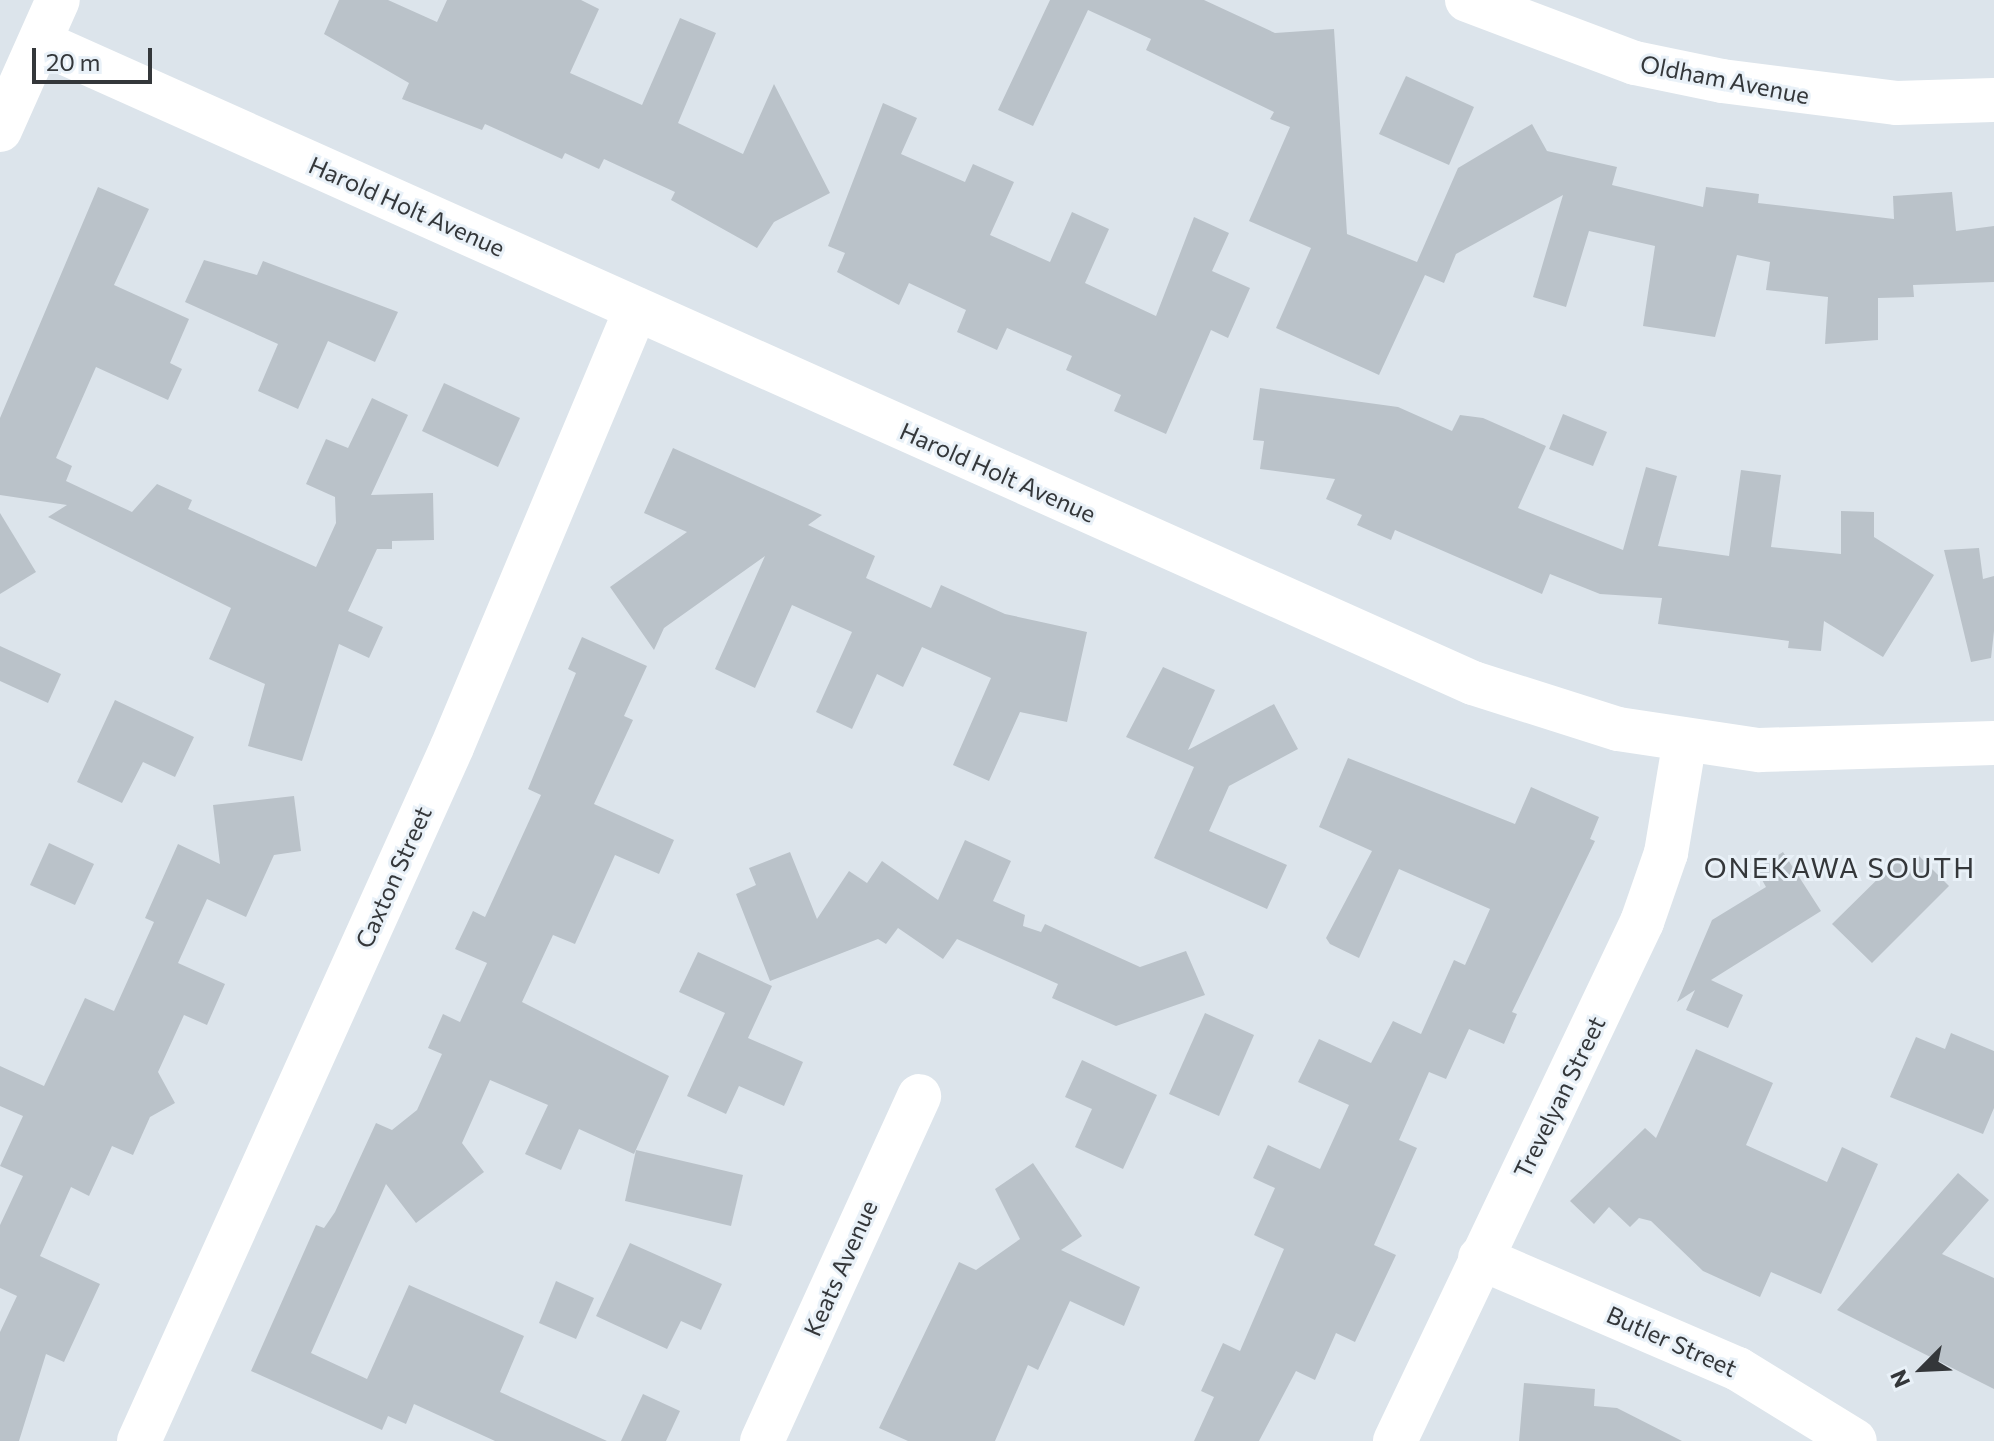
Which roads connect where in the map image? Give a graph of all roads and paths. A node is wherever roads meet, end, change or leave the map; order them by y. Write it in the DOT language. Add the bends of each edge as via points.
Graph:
graph roads {
  1 [pos="58,0"];
  2 [pos="1467,0"];
  3 [pos="40,42"];
  4 [pos="1994,100"];
  5 [pos="0,130"];
  6 [pos="636,309"];
  7 [pos="1685,740"];
  8 [pos="1994,743"];
  9 [pos="919,1096"];
  10 [pos="1480,1258"];
  11 [pos="139,1441"];
  12 [pos="762,1441"];
  13 [pos="1395,1441"];
  14 [pos="1855,1441"];
  1 -- 3 [label="street"];
  2 -- 4 [label="street, Oldham Avenue" via="1635,63 1722,81 1896,103"];
  3 -- 5 [label="street"];
  3 -- 6 [label="street, Harold Holt Avenue"];
  6 -- 7 [label="street, Harold Holt Avenue" via="1473,683 1618,729"];
  6 -- 11 [label="street, Caxton Street" via="452,747"];
  7 -- 8 [label="street, Harold Holt Avenue" via="1829,753"];
  7 -- 10 [label="street, Trevelyan Street" via="1666,853 1642,922"];
  9 -- 12 [label="street, Keats Avenue"];
  10 -- 13 [label="street, Trevelyan Street"];
  10 -- 14 [label="street, Butler Street" via="1738,1369"];
}
